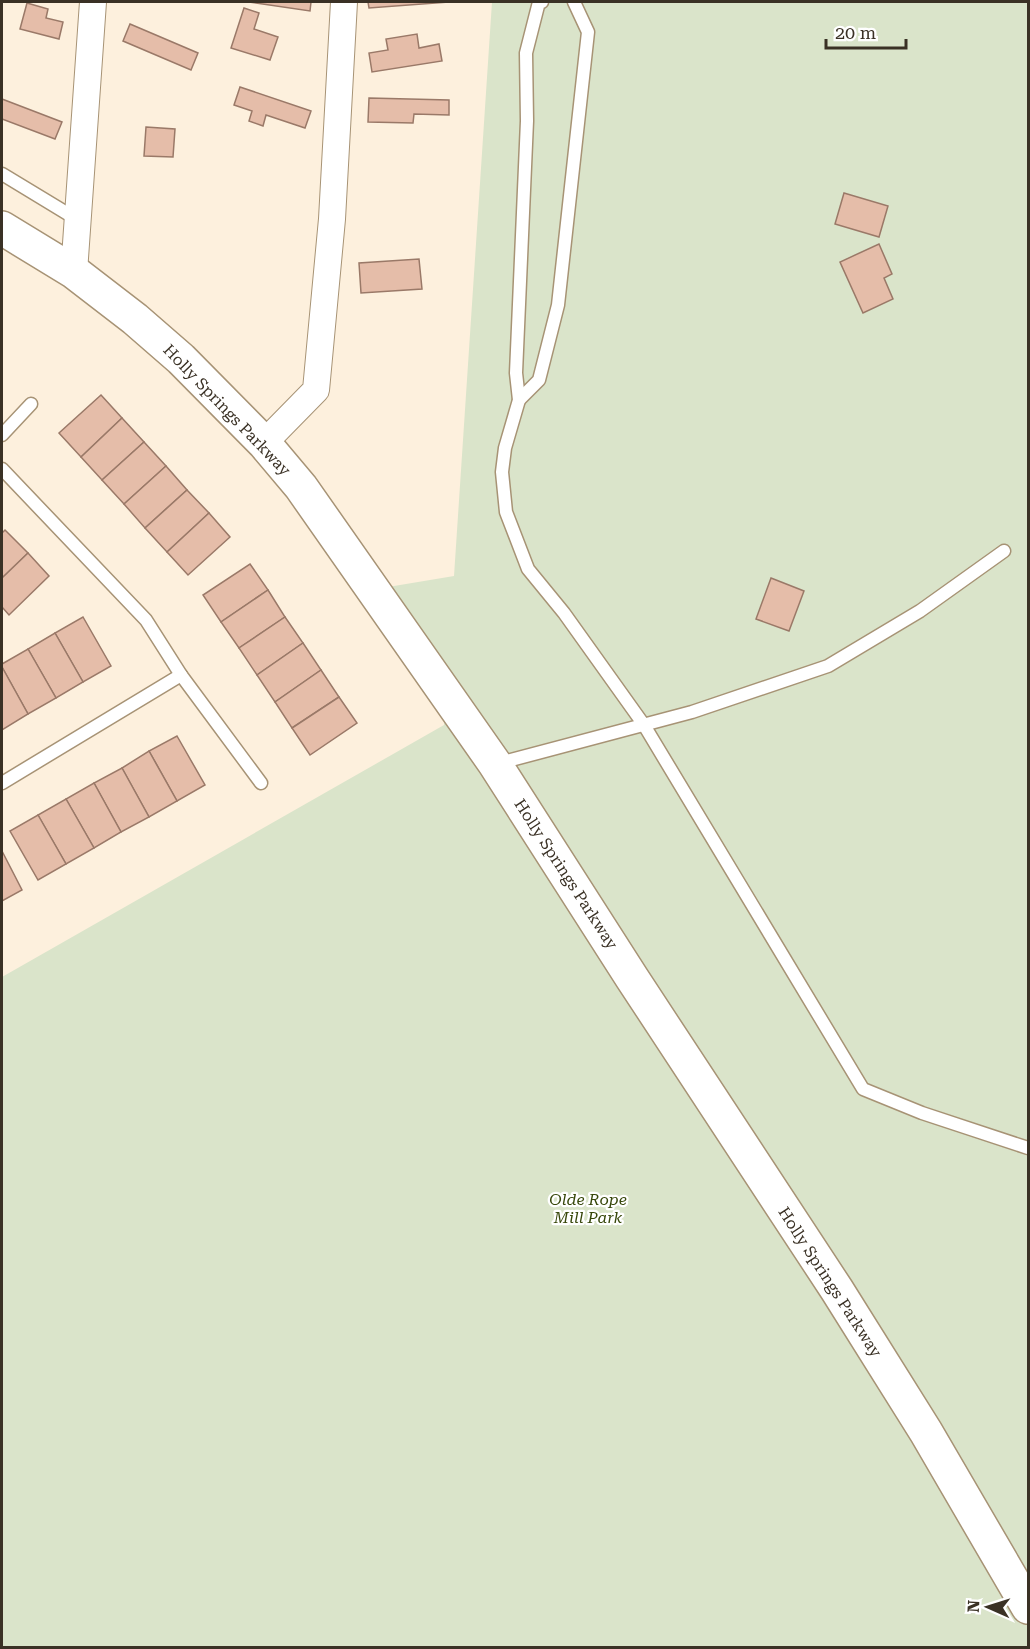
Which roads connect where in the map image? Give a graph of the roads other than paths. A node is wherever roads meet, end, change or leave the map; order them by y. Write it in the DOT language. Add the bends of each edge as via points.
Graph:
graph roads {
  1 [pos="93,2"];
  2 [pos="344,2"];
  3 [pos="542,2"];
  4 [pos="574,2"];
  5 [pos="2,174"];
  6 [pos="78,220"];
  7 [pos="2,228"];
  8 [pos="74,272"];
  9 [pos="519,400"];
  10 [pos="31,404"];
  11 [pos="2,435"];
  12 [pos="264,443"];
  13 [pos="2,469"];
  14 [pos="1004,551"];
  15 [pos="181,675"];
  16 [pos="644,725"];
  17 [pos="495,764"];
  18 [pos="2,783"];
  19 [pos="261,783"];
  20 [pos="1029,1148"];
  21 [pos="1029,1607"];
  1 -- 6 [label="street"];
  2 -- 12 [label="street" via="332,219 316,390"];
  3 -- 9 [label="lane" via="526,53 527,121 516,373"];
  4 -- 9 [label="lane" via="588,32 558,305 539,380"];
  5 -- 6 [label="lane"];
  6 -- 8 [label="street"];
  7 -- 8 [label="main road, Holly Springs Parkway"];
  8 -- 12 [label="main road, Holly Springs Parkway" via="181,359"];
  9 -- 16 [label="lane" via="502,472 506,513 512,530 528,569"];
  10 -- 11 [label="lane"];
  12 -- 17 [label="main road, Holly Springs Parkway" via="301,487"];
  13 -- 15 [label="lane" via="146,620"];
  14 -- 16 [label="lane" via="920,611 828,666"];
  15 -- 18 [label="lane"];
  15 -- 19 [label="lane"];
  16 -- 17 [label="lane"];
  16 -- 20 [label="lane" via="863,1089"];
  17 -- 21 [label="main road, Holly Springs Parkway" via="837,1290"];
}
